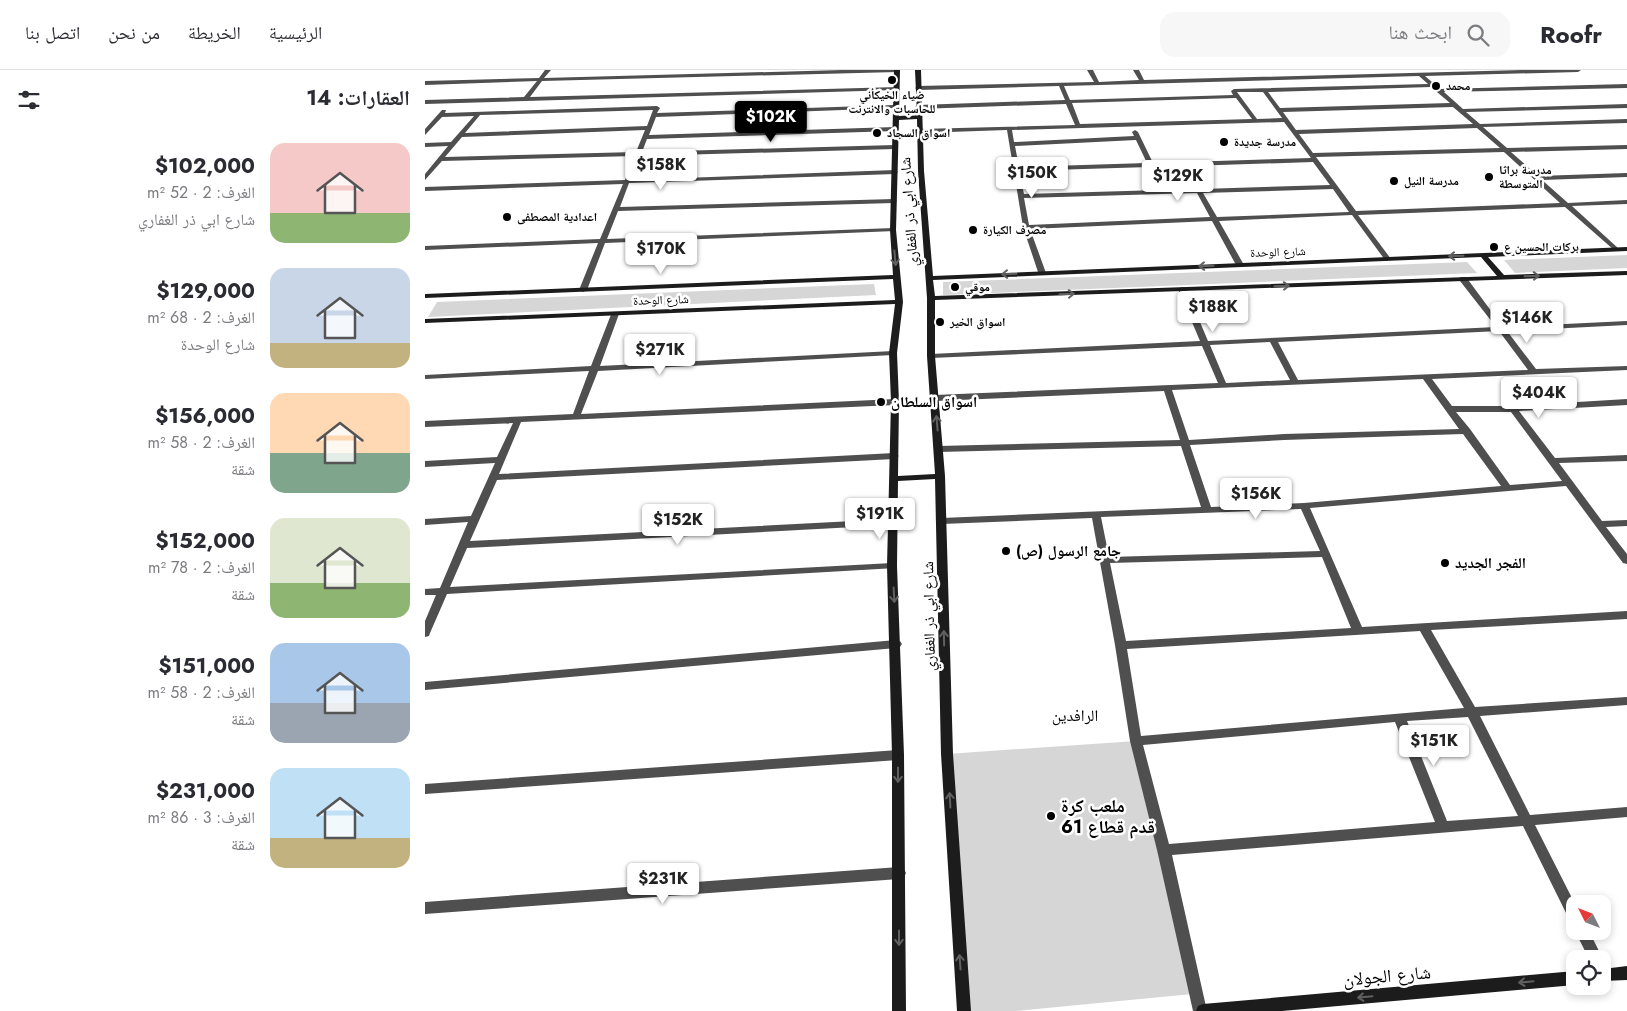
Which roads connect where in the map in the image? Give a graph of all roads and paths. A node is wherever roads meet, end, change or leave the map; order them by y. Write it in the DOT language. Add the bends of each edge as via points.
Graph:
graph roads {
  1 [pos="548,70"];
  2 [pos="897,70"];
  3 [pos="918,70"];
  4 [pos="1090,70"];
  5 [pos="1136,70"];
  6 [pos="1286,70"];
  7 [pos="1578,70"];
  8 [pos="1450,72"];
  9 [pos="709,73"];
  10 [pos="1419,74"];
  11 [pos="1292,78"];
  12 [pos="540,80"];
  13 [pos="1223,80"];
  14 [pos="1142,82"];
  15 [pos="425,83"];
  16 [pos="1097,83"];
  17 [pos="1061,84"];
  18 [pos="1431,85"];
  19 [pos="1627,86"];
  20 [pos="896,88"];
  21 [pos="918,88"];
  22 [pos="1265,91"];
  23 [pos="1439,92"];
  24 [pos="703,94"];
  25 [pos="1236,94"];
  26 [pos="662,95"];
  27 [pos="527,99"];
  28 [pos="452,101"];
  29 [pos="425,102"];
  30 [pos="1069,102"];
  31 [pos="1454,105"];
  32 [pos="1627,106"];
  33 [pos="1279,110"];
  34 [pos="656,111"];
  35 [pos="1461,111"];
  36 [pos="919,112"];
  37 [pos="895,113"];
  38 [pos="478,114"];
  39 [pos="440,115"];
  40 [pos="1286,120"];
  41 [pos="1256,121"];
  42 [pos="1627,121"];
  43 [pos="425,122"];
  44 [pos="435,122"];
  45 [pos="1132,124"];
  46 [pos="1078,126"];
  47 [pos="1477,126"];
  48 [pos="649,128"];
  49 [pos="1009,128"];
  50 [pos="895,129"];
  51 [pos="920,131"];
  52 [pos="1295,132"];
  53 [pos="425,133"];
  54 [pos="460,135"];
  55 [pos="645,137"];
  56 [pos="1138,138"];
  57 [pos="453,144"];
  58 [pos="1012,144"];
  59 [pos="425,145"];
  60 [pos="895,147"];
  61 [pos="1627,147"];
  62 [pos="1506,151"];
  63 [pos="639,153"];
  64 [pos="1313,157"];
  65 [pos="441,158"];
  66 [pos="1185,164"];
  67 [pos="1151,165"];
  68 [pos="1016,169"];
  69 [pos="895,172"];
  70 [pos="1627,174"];
  71 [pos="425,178"];
  72 [pos="1536,178"];
  73 [pos="627,182"];
  74 [pos="1335,187"];
  75 [pos="425,190"];
  76 [pos="1199,190"];
  77 [pos="1021,196"];
  78 [pos="894,201"];
  79 [pos="1627,202"];
  80 [pos="1566,205"];
  81 [pos="616,209"];
  82 [pos="1354,213"];
  83 [pos="1213,219"];
  84 [pos="1026,227"];
  85 [pos="893,230"];
  86 [pos="603,241"];
  87 [pos="425,248"];
  88 [pos="1616,249"];
  89 [pos="1627,249"];
  90 [pos="1483,255"];
  91 [pos="1387,259"];
  92 [pos="1240,265"];
  93 [pos="1042,273"];
  94 [pos="1627,273"];
  95 [pos="897,277"];
  96 [pos="929,278"];
  97 [pos="1503,278"];
  98 [pos="1463,279"];
  99 [pos="1182,289"];
  100 [pos="583,290"];
  101 [pos="425,296"];
  102 [pos="931,298"];
  103 [pos="899,302"];
  104 [pos="615,314"];
  105 [pos="425,322"];
  106 [pos="1627,323"];
  107 [pos="1501,330"];
  108 [pos="1273,340"];
  109 [pos="1205,342"];
  110 [pos="893,353"];
  111 [pos="931,356"];
  112 [pos="593,368"];
  113 [pos="1627,368"];
  114 [pos="1534,372"];
  115 [pos="425,377"];
  116 [pos="1426,377"];
  117 [pos="1295,382"];
  118 [pos="1223,386"];
  119 [pos="1167,388"];
  120 [pos="935,398"];
  121 [pos="895,402"];
  122 [pos="1627,402"];
  123 [pos="1450,409"];
  124 [pos="1513,409"];
  125 [pos="576,417"];
  126 [pos="518,420"];
  127 [pos="425,424"];
  128 [pos="1467,431"];
  129 [pos="1185,443"];
  130 [pos="939,449"];
  131 [pos="894,456"];
  132 [pos="1627,458"];
  133 [pos="500,460"];
  134 [pos="1552,461"];
  135 [pos="425,464"];
  136 [pos="940,476"];
  137 [pos="493,477"];
  138 [pos="893,479"];
  139 [pos="1567,483"];
  140 [pos="1507,488"];
  141 [pos="1304,506"];
  142 [pos="1207,510"];
  143 [pos="1096,515"];
  144 [pos="474,519"];
  145 [pos="942,521"];
  146 [pos="425,522"];
  147 [pos="892,522"];
  148 [pos="1627,523"];
  149 [pos="1599,524"];
  150 [pos="463,545"];
  151 [pos="1326,554"];
  152 [pos="1105,560"];
  153 [pos="1627,561"];
  154 [pos="892,566"];
  155 [pos="425,592"];
  156 [pos="443,592"];
  157 [pos="1627,615"];
  158 [pos="1424,628"];
  159 [pos="1358,631"];
  160 [pos="425,633"];
  161 [pos="896,644"];
  162 [pos="1121,645"];
  163 [pos="425,686"];
  164 [pos="1627,701"];
  165 [pos="1471,712"];
  166 [pos="1399,717"];
  167 [pos="1136,741"];
  168 [pos="898,755"];
  169 [pos="425,789"];
  170 [pos="1627,812"];
  171 [pos="1526,820"];
  172 [pos="1443,827"];
  173 [pos="1163,850"];
  174 [pos="899,873"];
  175 [pos="1566,899"];
  176 [pos="425,908"];
  177 [pos="1627,973"];
  178 [pos="1611,974"];
  179 [pos="1566,979"];
  180 [pos="899,1011"];
  181 [pos="964,1011"];
  182 [pos="1202,1011"];
  1 -- 12 [label="street"];
  2 -- 9 [label="street"];
  2 -- 20 [label="main road, شارع ابي ذر الغفاري"];
  3 -- 21 [label="main road, شارع ابي ذر الغفاري"];
  4 -- 16 [label="street"];
  5 -- 14 [label="street"];
  6 -- 11 [label="street"];
  7 -- 8 [label="street"];
  8 -- 10 [label="street"];
  9 -- 12 [label="street"];
  9 -- 24 [label="street"];
  10 -- 11 [label="street"];
  10 -- 18 [label="street"];
  11 -- 13 [label="street"];
  12 -- 15 [label="street"];
  12 -- 27 [label="street"];
  13 -- 14 [label="street"];
  13 -- 25 [label="street"];
  14 -- 16 [label="street"];
  16 -- 17 [label="street"];
  17 -- 21 [label="street"];
  17 -- 30 [label="street"];
  18 -- 22 [label="street"];
  18 -- 23 [label="street"];
  19 -- 23 [label="street"];
  20 -- 24 [label="street"];
  20 -- 37 [label="main road, شارع ابي ذر الغفاري"];
  21 -- 36 [label="main road, شارع ابي ذر الغفاري"];
  22 -- 25 [label="street"];
  22 -- 33 [label="street"];
  23 -- 31 [label="street"];
  24 -- 26 [label="street"];
  25 -- 30 [label="street"];
  25 -- 41 [label="street"];
  26 -- 27 [label="street"];
  26 -- 34 [label="street"];
  27 -- 28 [label="street"];
  28 -- 29 [label="street"];
  28 -- 39 [label="street"];
  30 -- 36 [label="street"];
  30 -- 46 [label="street"];
  31 -- 33 [label="street"];
  31 -- 35 [label="street"];
  32 -- 35 [label="street"];
  33 -- 40 [label="street"];
  34 -- 37 [label="street"];
  34 -- 38 [label="street"];
  34 -- 48 [label="street"];
  35 -- 47 [label="street"];
  36 -- 37 [label="main road"];
  36 -- 51 [label="main road, شارع ابي ذر الغفاري"];
  37 -- 50 [label="main road, شارع ابي ذر الغفاري"];
  38 -- 39 [label="street"];
  38 -- 54 [label="street"];
  39 -- 44 [label="street"];
  40 -- 41 [label="street"];
  40 -- 52 [label="street"];
  41 -- 45 [label="street"];
  42 -- 47 [label="street"];
  43 -- 44 [label="street"];
  44 -- 53 [label="street"];
  45 -- 46 [label="street"];
  45 -- 56 [label="street"];
  46 -- 49 [label="street"];
  47 -- 52 [label="street"];
  47 -- 62 [label="street"];
  48 -- 54 [label="street"];
  48 -- 55 [label="street"];
  49 -- 51 [label="street"];
  49 -- 58 [label="street"];
  50 -- 55 [label="street"];
  50 -- 60 [label="main road, شارع ابي ذر الغفاري"];
  51 -- 96 [label="main road, شارع ابي ذر الغفاري"];
  52 -- 64 [label="street"];
  54 -- 57 [label="street"];
  55 -- 63 [label="street"];
  56 -- 58 [label="street"];
  56 -- 67 [label="street"];
  57 -- 59 [label="street"];
  57 -- 65 [label="street"];
  58 -- 68 [label="street"];
  60 -- 63 [label="street"];
  60 -- 69 [label="main road, شارع ابي ذر الغفاري"];
  61 -- 62 [label="street"];
  62 -- 64 [label="street"];
  62 -- 72 [label="street"];
  63 -- 65 [label="street"];
  63 -- 73 [label="street"];
  64 -- 66 [label="street"];
  64 -- 74 [label="street"];
  65 -- 71 [label="street"];
  66 -- 67 [label="street"];
  66 -- 76 [label="street"];
  67 -- 68 [label="street"];
  68 -- 77 [label="street"];
  69 -- 73 [label="street"];
  69 -- 78 [label="main road, شارع ابي ذر الغفاري"];
  70 -- 72 [label="street"];
  72 -- 80 [label="street"];
  73 -- 75 [label="street"];
  73 -- 81 [label="street"];
  74 -- 76 [label="street"];
  74 -- 82 [label="street"];
  76 -- 77 [label="street"];
  76 -- 83 [label="street"];
  77 -- 84 [label="street"];
  78 -- 81 [label="street"];
  78 -- 85 [label="main road, شارع ابي ذر الغفاري"];
  79 -- 80 [label="street"];
  80 -- 82 [label="street"];
  80 -- 88 [label="street"];
  81 -- 86 [label="street"];
  82 -- 83 [label="street"];
  82 -- 91 [label="street"];
  83 -- 84 [label="street"];
  83 -- 92 [label="street"];
  84 -- 93 [label="street"];
  85 -- 86 [label="street"];
  85 -- 95 [label="main road, شارع ابي ذر الغفاري, one-way"];
  86 -- 87 [label="street"];
  86 -- 100 [label="street"];
  88 -- 89 [label="main road, شارع الوحدة"];
  88 -- 90 [label="main road, شارع الوحدة"];
  90 -- 91 [label="main road, شارع الوحدة, one-way"];
  90 -- 97 [label="main road"];
  91 -- 92 [label="main road, شارع الوحدة"];
  92 -- 93 [label="main road, شارع الوحدة, one-way"];
  93 -- 96 [label="main road, شارع الوحدة, one-way"];
  97 -- 94 [label="main road, one-way"];
  95 -- 100 [label="main road, شارع الوحدة"];
  95 -- 103 [label="main road, شارع ابي ذر الغفاري"];
  96 -- 102 [label="main road, شارع ابي ذر الغفاري"];
  97 -- 98 [label="main road"];
  99 -- 98 [label="main road, one-way"];
  98 -- 107 [label="street"];
  102 -- 99 [label="main road, one-way"];
  99 -- 109 [label="street"];
  100 -- 101 [label="main road, شارع الوحدة"];
  102 -- 111 [label="main road, شارع ابي ذر الغفاري"];
  103 -- 104 [label="main road, شارع الوحدة"];
  103 -- 110 [label="main road, شارع ابي ذر الغفاري"];
  104 -- 105 [label="main road, شارع الوحدة"];
  104 -- 112 [label="street"];
  106 -- 107 [label="street"];
  107 -- 108 [label="street"];
  107 -- 114 [label="street"];
  108 -- 109 [label="street"];
  108 -- 117 [label="street"];
  109 -- 111 [label="street"];
  109 -- 118 [label="street"];
  110 -- 112 [label="street"];
  110 -- 121 [label="main road, شارع ابي ذر الغفاري"];
  111 -- 120 [label="main road, شارع ابي ذر الغفاري"];
  112 -- 115 [label="street"];
  112 -- 125 [label="street"];
  113 -- 114 [label="street"];
  114 -- 116 [label="street"];
  116 -- 117 [label="street"];
  116 -- 123 [label="street"];
  117 -- 118 [label="street"];
  118 -- 119 [label="street"];
  119 -- 120 [label="street"];
  119 -- 129 [label="street"];
  130 -- 120 [label="main road, شارع ابي ذر الغفاري, one-way"];
  121 -- 125 [label="street"];
  121 -- 131 [label="main road, شارع ابي ذر الغفاري"];
  122 -- 124 [label="street"];
  123 -- 124 [label="street"];
  123 -- 128 [label="street"];
  124 -- 134 [label="street"];
  125 -- 126 [label="street"];
  126 -- 127 [label="street"];
  126 -- 133 [label="street"];
  128 -- 129 [label="street"];
  128 -- 140 [label="street"];
  129 -- 130 [label="street"];
  129 -- 142 [label="street"];
  130 -- 136 [label="main road, شارع ابي ذر الغفاري"];
  131 -- 137 [label="street"];
  131 -- 138 [label="main road, شارع ابي ذر الغفاري"];
  132 -- 134 [label="street"];
  133 -- 135 [label="street"];
  133 -- 137 [label="street"];
  134 -- 139 [label="street"];
  136 -- 138 [label="main road"];
  136 -- 145 [label="main road, شارع ابي ذر الغفاري"];
  137 -- 144 [label="street"];
  138 -- 147 [label="main road, شارع ابي ذر الغفاري"];
  139 -- 140 [label="street"];
  139 -- 149 [label="street"];
  140 -- 141 [label="street"];
  141 -- 142 [label="street"];
  141 -- 151 [label="street"];
  142 -- 143 [label="street"];
  143 -- 145 [label="street"];
  143 -- 152 [label="street"];
  144 -- 146 [label="street"];
  144 -- 150 [label="street"];
  181 -- 145 [label="main road, شارع ابي ذر الغفاري, one-way" via="947,754"];
  147 -- 150 [label="street"];
  147 -- 154 [label="main road, شارع ابي ذر الغفاري"];
  148 -- 149 [label="street"];
  149 -- 153 [label="street"];
  150 -- 156 [label="street"];
  151 -- 152 [label="street"];
  151 -- 159 [label="street"];
  152 -- 162 [label="street"];
  154 -- 156 [label="street"];
  154 -- 161 [label="main road, شارع ابي ذر الغفاري, one-way"];
  155 -- 156 [label="street"];
  156 -- 160 [label="street"];
  157 -- 158 [label="street"];
  158 -- 159 [label="street"];
  158 -- 165 [label="street"];
  159 -- 162 [label="street"];
  161 -- 163 [label="street"];
  161 -- 168 [label="main road, شارع ابي ذر الغفاري"];
  162 -- 167 [label="street"];
  164 -- 165 [label="street"];
  165 -- 166 [label="street"];
  165 -- 171 [label="street"];
  166 -- 167 [label="street"];
  166 -- 172 [label="street"];
  167 -- 173 [label="street"];
  168 -- 169 [label="street"];
  168 -- 174 [label="main road, شارع ابي ذر الغفاري, one-way"];
  170 -- 171 [label="street"];
  171 -- 172 [label="street"];
  171 -- 175 [label="street"];
  172 -- 173 [label="street"];
  173 -- 182 [label="street"];
  174 -- 176 [label="street"];
  174 -- 180 [label="main road, شارع ابي ذر الغفاري, one-way"];
  177 -- 178 [label="main road"];
  179 -- 182 [label="main road, شارع الجولان, one-way"];
}
